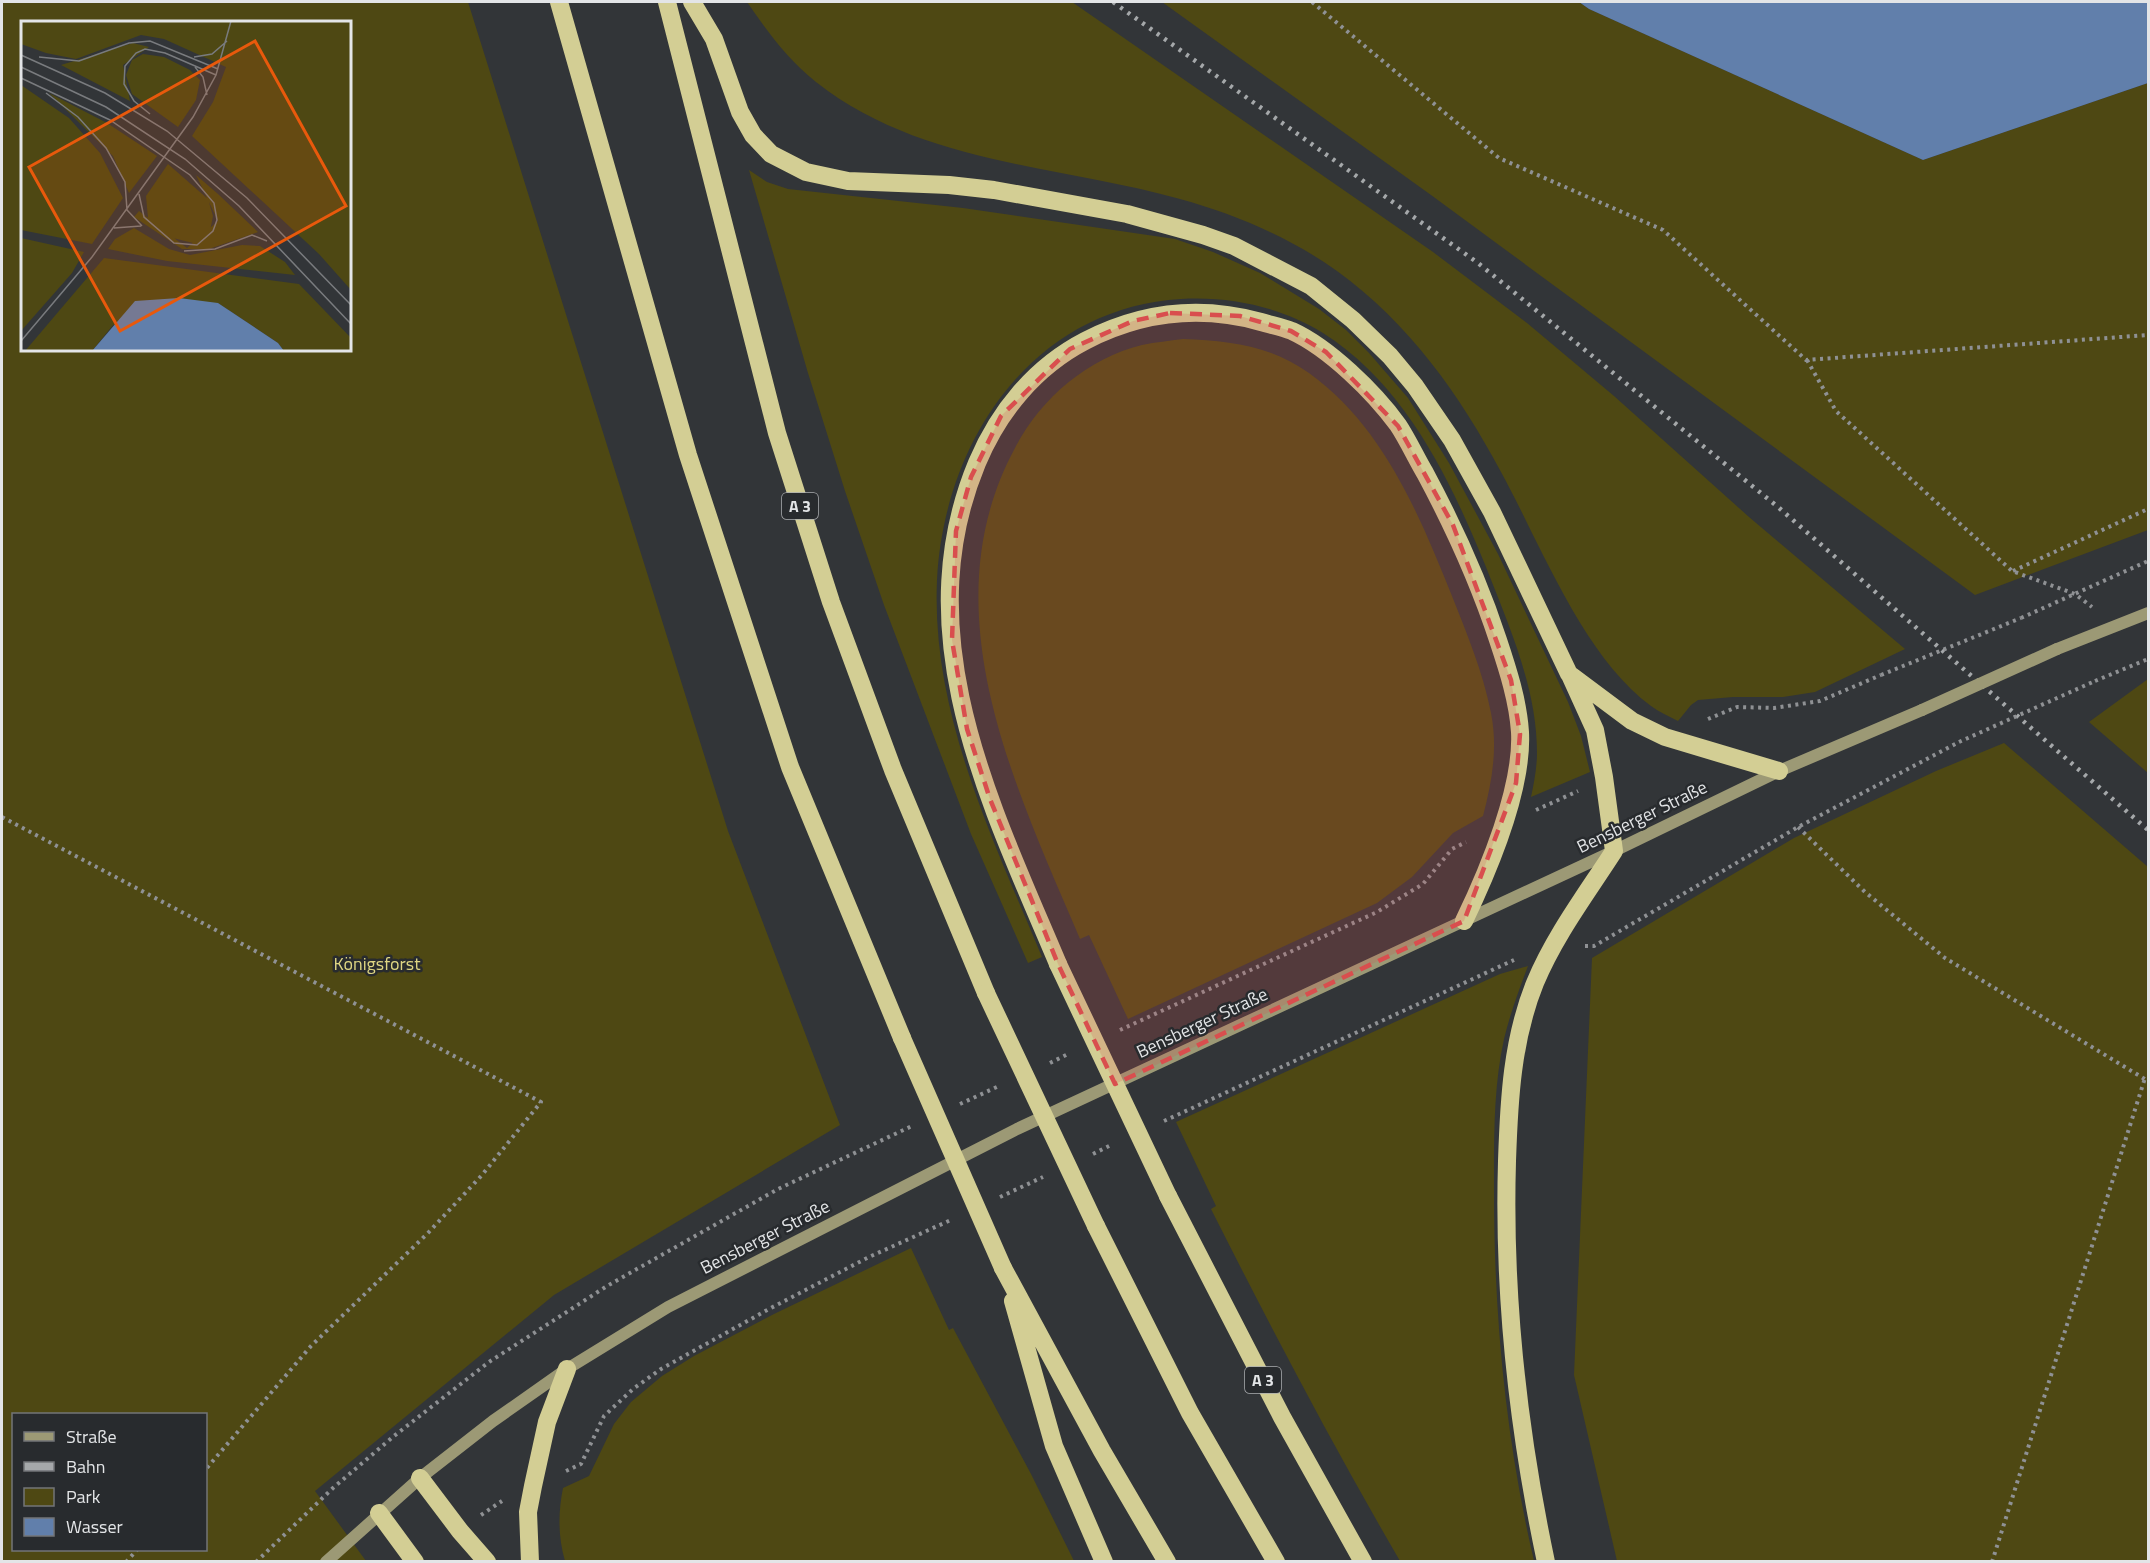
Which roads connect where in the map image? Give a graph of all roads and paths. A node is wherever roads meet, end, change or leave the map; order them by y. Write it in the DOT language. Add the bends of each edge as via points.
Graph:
graph roads {
  1 [pos="560,2"];
  2 [pos="667,2"];
  3 [pos="692,2"];
  4 [pos="1312,2"];
  5 [pos="2148,335"];
  6 [pos="1806,360"];
  7 [pos="2148,509"];
  8 [pos="2148,561"];
  9 [pos="2012,571"];
  10 [pos="2075,594"];
  11 [pos="2148,613"];
  12 [pos="2116,627"];
  13 [pos="2148,659"];
  14 [pos="1569,674"];
  15 [pos="1665,737"];
  16 [pos="1779,771"];
  17 [pos="1604,777"];
  18 [pos="2,817"];
  19 [pos="1502,825"];
  20 [pos="1797,827"];
  21 [pos="1614,851"];
  22 [pos="1464,921"];
  23 [pos="1552,947"];
  24 [pos="1113,1034"];
  25 [pos="1080,1049"];
  26 [pos="1048,1064"];
  27 [pos="2147,1079"];
  28 [pos="1005,1084"];
  29 [pos="951,1109"];
  30 [pos="918,1124"];
  31 [pos="1158,1124"];
  32 [pos="1116,1143"];
  33 [pos="1083,1158"];
  34 [pos="1051,1173"];
  35 [pos="998,1198"];
  36 [pos="955,1218"];
  37 [pos="1003,1268"];
  38 [pos="567,1369"];
  39 [pos="207,1468"];
  40 [pos="420,1478"];
  41 [pos="533,1486"];
  42 [pos="379,1513"];
  43 [pos="460,1531"];
  44 [pos="256,1562"];
  45 [pos="326,1562"];
  46 [pos="416,1562"];
  47 [pos="487,1562"];
  48 [pos="530,1562"];
  49 [pos="1104,1562"];
  50 [pos="1167,1562"];
  51 [pos="1276,1562"];
  52 [pos="1363,1562"];
  53 [pos="1546,1562"];
  54 [pos="1992,1562"];
  1 -- 37 [label="highway, bridge" via="688,455 782,744 841,894"];
  2 -- 51 [label="highway, A 3, bridge" via="777,433 831,602 893,770 986,993 1096,1226 1190,1413"];
  3 -- 14 [label="highway" via="714,39 740,112 753,135 771,154 806,172 848,181 994,190 1127,214 1234,246 1311,286 1390,356 1452,440 1492,512"];
  4 -- 6 [label="path" via="1499,158 1663,230"];
  5 -- 6 [label="path"];
  6 -- 9 [label="path" via="1836,411"];
  7 -- 9 [label="path"];
  8 -- 10 [label="path"];
  9 -- 10 [label="path"];
  10 -- 12 [label="path"];
  10 -- 15 [label="path, bridge" via="1820,701 1774,708 1737,707"];
  11 -- 12 [label="main road, Bensberger Straße"];
  12 -- 16 [label="main road, Bensberger Straße, bridge"];
  13 -- 20 [label="path, bridge" via="1959,742"];
  14 -- 15 [label="highway" via="1632,721"];
  14 -- 17 [label="highway" via="1595,730"];
  15 -- 16 [label="highway"];
  16 -- 21 [label="main road, Bensberger Straße"];
  17 -- 19 [label="path"];
  17 -- 21 [label="highway"];
  18 -- 39 [label="path" via="541,1102 475,1183 311,1346"];
  19 -- 22 [label="highway"];
  19 -- 24 [label="path" via="1452,849 1422,884 1377,912"];
  19 -- 52 [label="highway, A 3, bridge" via="1516,783 1520,734 1511,680 1489,612 1453,525 1398,426 1355,377 1326,352 1291,331 1240,316 1170,313 1132,321 1070,349 1019,394 1001,416 971,477 953,558 951,640 967,729 990,799 1058,964 1168,1196 1282,1417"];
  20 -- 23 [label="path" via="1594,946"];
  20 -- 27 [label="path" via="1865,892 1945,958"];
  21 -- 22 [label="main road, Bensberger Straße"];
  21 -- 23 [label="highway"];
  22 -- 38 [label="main road, Bensberger Straße" via="1017,1129 678,1302"];
  23 -- 31 [label="path" via="1512,960"];
  23 -- 53 [label="highway" via="1535,984 1512,1068 1506,1193 1510,1320 1517,1390"];
  25 -- 26 [label="path"];
  27 -- 54 [label="path"];
  28 -- 29 [label="path"];
  30 -- 44 [label="path" via="777,1189 607,1286 489,1362 342,1480"];
  32 -- 33 [label="path"];
  34 -- 35 [label="path"];
  36 -- 41 [label="path" via="869,1257 661,1369 604,1416 581,1464"];
  37 -- 49 [label="highway" via="1054,1446"];
  37 -- 50 [label="highway"];
  38 -- 40 [label="main road, Bensberger Straße"];
  38 -- 41 [label="highway" via="546,1422"];
  40 -- 42 [label="main road, Bensberger Straße"];
  40 -- 43 [label="highway"];
  41 -- 43 [label="path" via="494,1505"];
  41 -- 48 [label="highway" via="528,1512"];
  42 -- 45 [label="main road, Bensberger Straße"];
  42 -- 46 [label="highway"];
  43 -- 47 [label="highway"];
}
